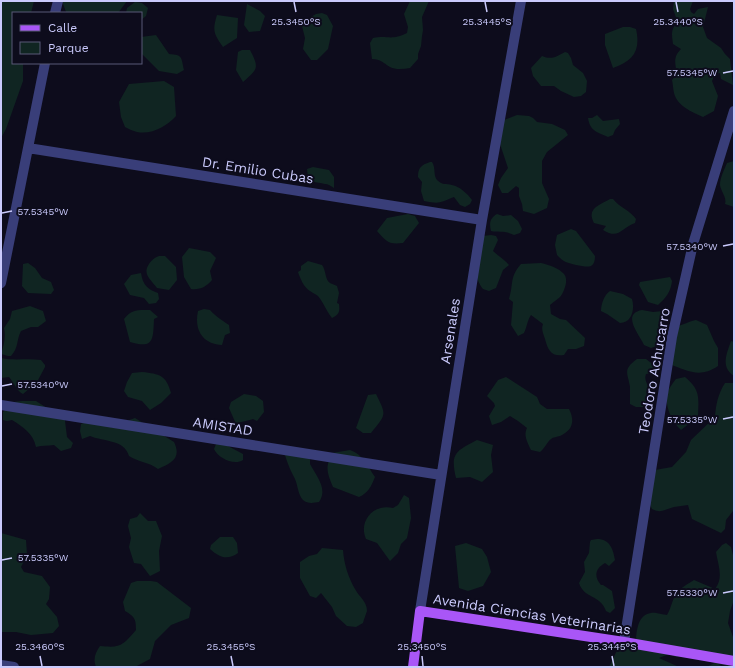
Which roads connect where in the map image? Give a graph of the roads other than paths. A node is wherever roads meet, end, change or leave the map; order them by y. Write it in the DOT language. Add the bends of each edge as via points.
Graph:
graph roads {
  1 [pos="58,1"];
  2 [pos="521,1"];
  3 [pos="55,12"];
  4 [pos="45,64"];
  5 [pos="734,111"];
  6 [pos="28,148"];
  7 [pos="482,220"];
  8 [pos="1,283"];
  9 [pos="1,406"];
  10 [pos="441,475"];
  11 [pos="420,611"];
  12 [pos="624,642"];
  13 [pos="734,661"];
  14 [pos="1,665"];
  15 [pos="14,667"];
  16 [pos="413,667"];
  1 -- 3 [label="street"];
  2 -- 7 [label="street, Arsenales"];
  4 -- 6 [label="street"];
  5 -- 12 [label="street, Teodoro Achucarro" via="693,244 672,337"];
  6 -- 7 [label="street, Dr. Emilio Cubas"];
  6 -- 8 [label="street"];
  7 -- 10 [label="street, Arsenales"];
  9 -- 10 [label="street, AMISTAD"];
  10 -- 11 [label="street, Arsenales"];
  11 -- 12 [label="main road, Avenida Ciencias Veterinarias"];
  11 -- 16 [label="main road, Arsenales"];
  12 -- 13 [label="main road, Avenida Ciencias Veterinarias"];
  14 -- 15 [label="street"];
}
